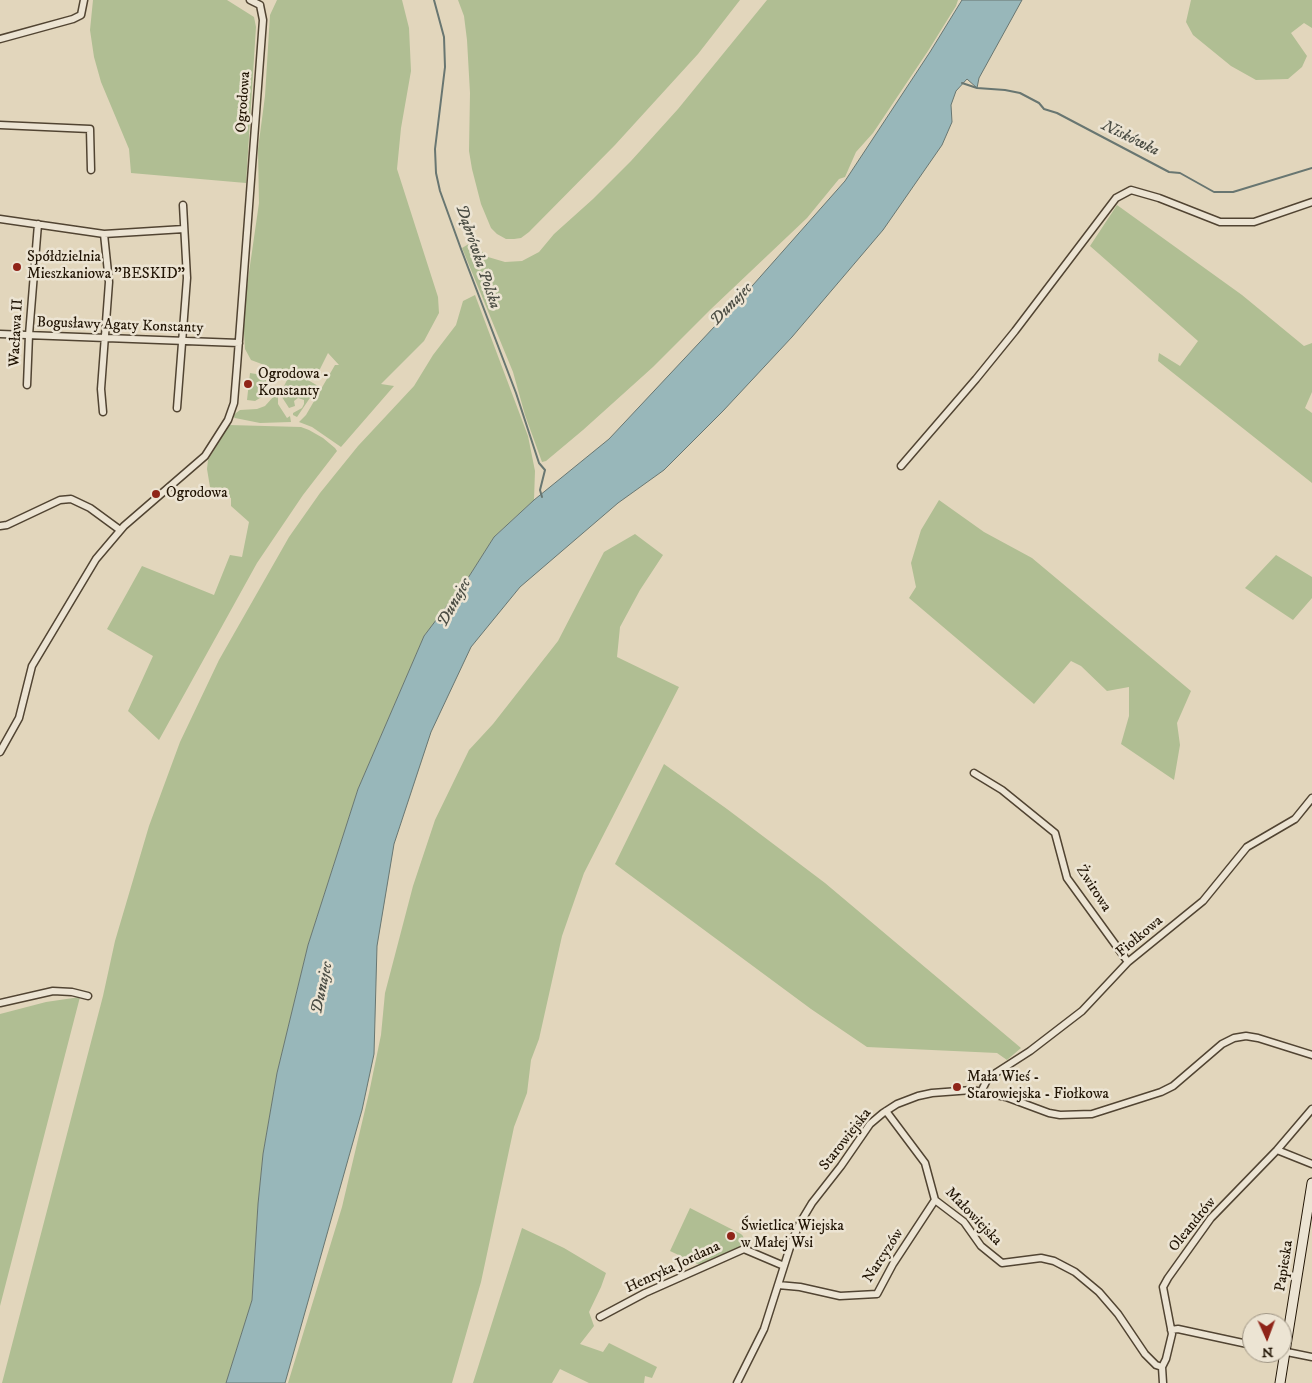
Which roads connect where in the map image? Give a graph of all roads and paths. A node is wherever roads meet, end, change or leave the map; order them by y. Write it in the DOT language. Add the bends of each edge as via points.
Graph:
graph roads {
  1 [pos="84,0"];
  2 [pos="250,0"];
  3 [pos="263,3"];
  4 [pos="0,39"];
  5 [pos="0,125"];
  6 [pos="91,170"];
  7 [pos="1312,202"];
  8 [pos="183,205"];
  9 [pos="0,218"];
  10 [pos="38,224"];
  11 [pos="184,229"];
  12 [pos="104,234"];
  13 [pos="0,334"];
  14 [pos="29,335"];
  15 [pos="105,337"];
  16 [pos="181,341"];
  17 [pos="238,343"];
  18 [pos="27,385"];
  19 [pos="177,408"];
  20 [pos="103,412"];
  21 [pos="900,466"];
  22 [pos="0,526"];
  23 [pos="120,530"];
  24 [pos="0,752"];
  25 [pos="974,773"];
  26 [pos="1312,798"];
  27 [pos="1128,962"];
  28 [pos="88,996"];
  29 [pos="0,1003"];
  30 [pos="1312,1055"];
  31 [pos="981,1092"];
  32 [pos="1312,1109"];
  33 [pos="886,1111"];
  34 [pos="1277,1150"];
  35 [pos="1312,1164"];
  36 [pos="1312,1183"];
  37 [pos="935,1200"];
  38 [pos="784,1266"];
  39 [pos="778,1286"];
  40 [pos="1290,1313"];
  41 [pos="600,1317"];
  42 [pos="1171,1330"];
  43 [pos="1242,1342"];
  44 [pos="1292,1353"];
  45 [pos="1312,1357"];
  46 [pos="1282,1363"];
  47 [pos="1162,1367"];
  48 [pos="738,1383"];
  49 [pos="1163,1383"];
  50 [pos="1280,1383"];
  1 -- 4 [label="street" via="81,15 73,19"];
  2 -- 3 [label="street"];
  3 -- 17 [label="street, Ogrodowa"];
  5 -- 6 [label="street" via="90,129"];
  7 -- 21 [label="street" via="1254,222 1220,222 1131,190 1116,198 988,365"];
  8 -- 11 [label="street"];
  9 -- 10 [label="street"];
  10 -- 12 [label="street"];
  10 -- 14 [label="street, Wacława II"];
  11 -- 12 [label="street"];
  11 -- 16 [label="street" via="187,278"];
  12 -- 15 [label="street" via="109,282"];
  13 -- 14 [label="street, Bogusławy Agaty Konstanty"];
  14 -- 15 [label="street, Bogusławy Agaty Konstanty"];
  14 -- 18 [label="street, Wacława II"];
  15 -- 16 [label="street, Bogusławy Agaty Konstanty"];
  15 -- 20 [label="street" via="101,389"];
  16 -- 17 [label="street, Bogusławy Agaty Konstanty"];
  16 -- 19 [label="street"];
  17 -- 23 [label="street, Ogrodowa" via="234,403 216,441 205,456"];
  22 -- 23 [label="street" via="60,500 71,499 90,508"];
  23 -- 24 [label="street, Ogrodowa" via="96,559 38,653 19,718"];
  25 -- 27 [label="street, Żwirowa" via="1002,790 1055,833 1067,878"];
  26 -- 27 [label="street, Fiołkowa" via="1295,819 1248,847 1204,901"];
  27 -- 31 [label="street, Fiołkowa" via="1082,1011 988,1078"];
  28 -- 29 [label="street" via="53,991"];
  30 -- 31 [label="street, Starowiejska" via="1258,1038 1234,1038 1222,1044 1183,1079 1161,1092 1105,1111 1075,1116 1049,1113 1006,1097"];
  31 -- 33 [label="street, Starowiejska" via="925,1094"];
  32 -- 34 [label="street, Oleandrów"];
  33 -- 37 [label="street, Małowiejska" via="925,1162"];
  33 -- 38 [label="street, Starowiejska" via="870,1124 812,1203 800,1223"];
  34 -- 35 [label="street"];
  34 -- 42 [label="street, Oleandrów" via="1211,1218 1168,1278 1163,1287"];
  36 -- 40 [label="street, Papieska"];
  37 -- 39 [label="street, Narcyzów" via="877,1294 840,1296 800,1286"];
  37 -- 47 [label="street, Małowiejska" via="964,1222 981,1246 1002,1264 1041,1258 1075,1272 1099,1292 1145,1354"];
  38 -- 39 [label="street, Starowiejska"];
  38 -- 41 [label="street, Henryka Jordana" via="744,1249"];
  39 -- 48 [label="street, Starowiejska" via="764,1329"];
  42 -- 43 [label="street"];
  42 -- 47 [label="street, Oleandrów"];
  44 -- 45 [label="street"];
  46 -- 50 [label="street, Papieska"];
  47 -- 49 [label="street"];
}
